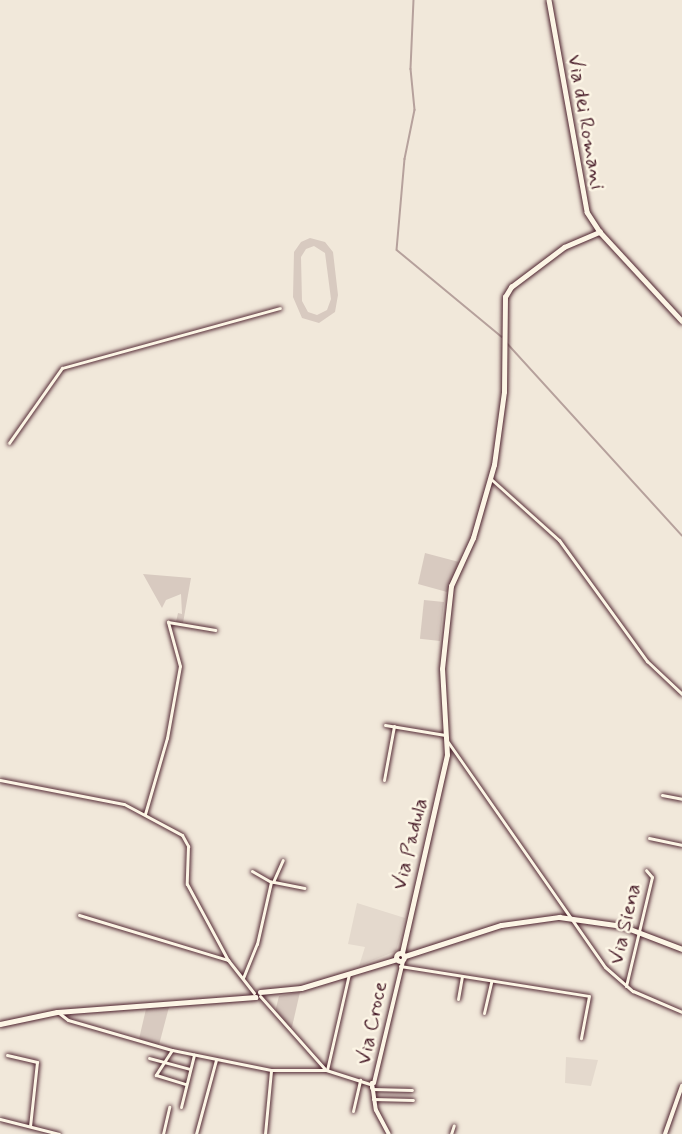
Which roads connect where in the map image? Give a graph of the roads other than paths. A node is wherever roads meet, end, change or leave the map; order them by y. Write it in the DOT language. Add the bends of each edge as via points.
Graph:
graph roads {
  1 [pos="549,0"];
  2 [pos="600,232"];
  3 [pos="280,308"];
  4 [pos="682,321"];
  5 [pos="9,443"];
  6 [pos="491,478"];
  7 [pos="215,630"];
  8 [pos="682,694"];
  9 [pos="385,725"];
  10 [pos="394,726"];
  11 [pos="448,735"];
  12 [pos="448,742"];
  13 [pos="0,780"];
  14 [pos="384,780"];
  15 [pos="662,795"];
  16 [pos="682,799"];
  17 [pos="145,814"];
  18 [pos="649,838"];
  19 [pos="682,846"];
  20 [pos="283,860"];
  21 [pos="646,870"];
  22 [pos="252,871"];
  23 [pos="273,882"];
  24 [pos="304,888"];
  25 [pos="79,915"];
  26 [pos="569,917"];
  27 [pos="638,931"];
  28 [pos="682,949"];
  29 [pos="228,960"];
  30 [pos="400,960"];
  31 [pos="349,974"];
  32 [pos="462,977"];
  33 [pos="243,978"];
  34 [pos="491,982"];
  35 [pos="626,986"];
  36 [pos="257,995"];
  37 [pos="246,996"];
  38 [pos="458,999"];
  39 [pos="57,1012"];
  40 [pos="682,1012"];
  41 [pos="484,1013"];
  42 [pos="0,1024"];
  43 [pos="580,1038"];
  44 [pos="172,1050"];
  45 [pos="8,1055"];
  46 [pos="194,1055"];
  47 [pos="149,1058"];
  48 [pos="216,1060"];
  49 [pos="164,1062"];
  50 [pos="190,1069"];
  51 [pos="271,1070"];
  52 [pos="327,1070"];
  53 [pos="360,1080"];
  54 [pos="186,1084"];
  55 [pos="372,1086"];
  56 [pos="682,1086"];
  57 [pos="412,1090"];
  58 [pos="373,1099"];
  59 [pos="413,1100"];
  60 [pos="169,1107"];
  61 [pos="180,1107"];
  62 [pos="353,1111"];
  63 [pos="0,1119"];
  64 [pos="454,1125"];
  65 [pos="30,1126"];
  66 [pos="58,1134"];
  67 [pos="163,1134"];
  68 [pos="196,1134"];
  69 [pos="265,1134"];
  70 [pos="389,1134"];
  71 [pos="451,1134"];
  72 [pos="664,1134"];
  1 -- 2 [label="main road, Via dei Romani" via="581,195"];
  2 -- 4 [label="main road, Via dei Romani"];
  2 -- 6 [label="main road, Via Padula" via="564,247 511,287 504,305 504,392"];
  3 -- 5 [label="street" via="62,368"];
  6 -- 8 [label="street" via="560,540 647,661"];
  6 -- 11 [label="main road, Via Padula" via="473,537 451,586 442,653"];
  7 -- 17 [label="street" via="168,622 180,666 167,738"];
  9 -- 10 [label="street"];
  10 -- 11 [label="street"];
  10 -- 14 [label="street"];
  11 -- 12 [label="main road, Via Padula"];
  12 -- 26 [label="street"];
  12 -- 30 [label="main road, Via Padula" via="433,826"];
  13 -- 17 [label="street" via="112,801"];
  15 -- 16 [label="street"];
  17 -- 29 [label="street" via="185,840 187,885"];
  18 -- 19 [label="street"];
  20 -- 23 [label="street"];
  21 -- 27 [label="street, Via Siena" via="652,877"];
  22 -- 23 [label="street"];
  23 -- 24 [label="street"];
  23 -- 33 [label="street" via="257,944"];
  25 -- 29 [label="street"];
  26 -- 27 [label="main road"];
  26 -- 30 [label="main road" via="514,922"];
  26 -- 35 [label="street" via="605,967"];
  27 -- 28 [label="main road"];
  27 -- 35 [label="street, Via Siena"];
  29 -- 33 [label="street"];
  30 -- 31 [label="main road"];
  30 -- 32 [label="street"];
  30 -- 55 [label="street, Via Croce"];
  31 -- 36 [label="main road"];
  31 -- 52 [label="street"];
  32 -- 34 [label="street"];
  32 -- 38 [label="street"];
  33 -- 36 [label="street"];
  34 -- 41 [label="street"];
  34 -- 43 [label="street" via="589,996"];
  35 -- 40 [label="street"];
  36 -- 37 [label="main road"];
  36 -- 37 [label="street"];
  36 -- 52 [label="street"];
  37 -- 39 [label="main road"];
  39 -- 42 [label="main road"];
  39 -- 44 [label="street" via="68,1020"];
  44 -- 46 [label="street"];
  44 -- 49 [label="street"];
  45 -- 65 [label="street" via="38,1062"];
  46 -- 48 [label="street"];
  46 -- 50 [label="street"];
  47 -- 49 [label="street"];
  48 -- 51 [label="street"];
  48 -- 68 [label="street"];
  49 -- 50 [label="street"];
  49 -- 54 [label="street" via="156,1076"];
  50 -- 54 [label="street"];
  51 -- 52 [label="street"];
  51 -- 69 [label="street"];
  52 -- 53 [label="street"];
  53 -- 55 [label="street"];
  53 -- 62 [label="street"];
  54 -- 61 [label="street"];
  55 -- 57 [label="street"];
  55 -- 58 [label="street, Via Croce"];
  56 -- 72 [label="street"];
  58 -- 59 [label="street"];
  58 -- 70 [label="street, Via Croce"];
  60 -- 67 [label="street"];
  63 -- 65 [label="street"];
  64 -- 71 [label="street"];
  65 -- 66 [label="street"];
}
